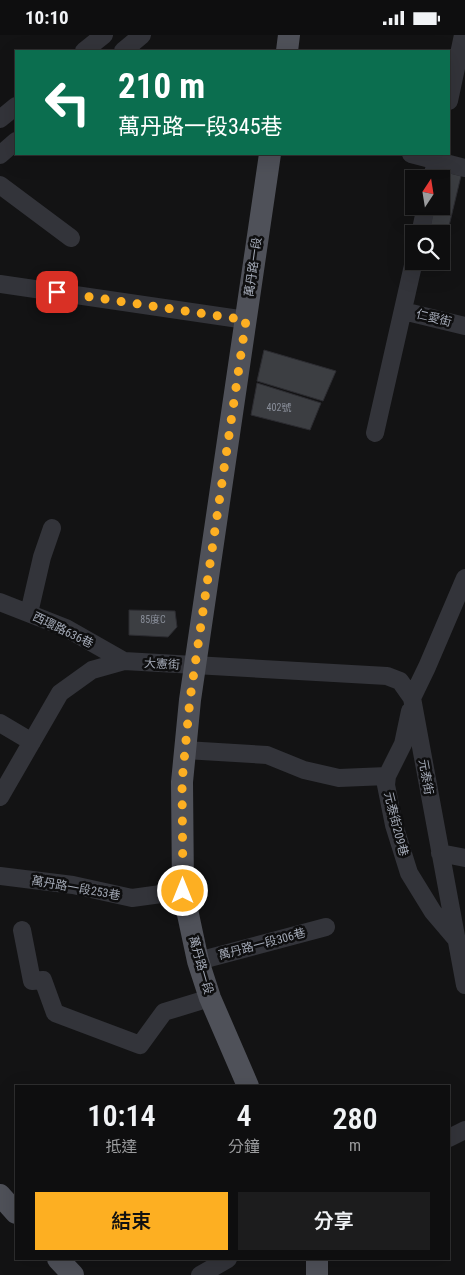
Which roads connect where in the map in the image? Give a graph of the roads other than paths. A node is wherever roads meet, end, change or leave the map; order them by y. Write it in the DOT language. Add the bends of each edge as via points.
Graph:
graph roads {
  1 [pos="104,35"];
  2 [pos="142,35"];
  3 [pos="289,35"];
  4 [pos="463,35"];
  5 [pos="85,50"];
  6 [pos="124,50"];
  7 [pos="287,50"];
  8 [pos="450,96"];
  9 [pos="15,107"];
  10 [pos="0,119"];
  11 [pos="15,142"];
  12 [pos="0,155"];
  13 [pos="270,155"];
  14 [pos="420,155"];
  15 [pos="437,157"];
  16 [pos="465,168"];
  17 [pos="434,170"];
  18 [pos="0,185"];
  19 [pos="71,238"];
  20 [pos="412,270"];
  21 [pos="0,284"];
  22 [pos="403,311"];
  23 [pos="246,320"];
  24 [pos="465,326"];
  25 [pos="375,433"];
  26 [pos="52,528"];
  27 [pos="465,578"];
  28 [pos="0,602"];
  29 [pos="30,613"];
  30 [pos="124,661"];
  31 [pos="196,666"];
  32 [pos="412,698"];
  33 [pos="0,723"];
  34 [pos="32,742"];
  35 [pos="185,750"];
  36 [pos="387,776"];
  37 [pos="0,797"];
  38 [pos="440,853"];
  39 [pos="465,859"];
  40 [pos="0,876"];
  41 [pos="183,891"];
  42 [pos="326,927"];
  43 [pos="22,930"];
  44 [pos="456,939"];
  45 [pos="198,961"];
  46 [pos="465,985"];
  47 [pos="210,998"];
  48 [pos="248,1085"];
  49 [pos="465,1130"];
  50 [pos="450,1138"];
  51 [pos="0,1195"];
  52 [pos="15,1212"];
  53 [pos="59,1260"];
  54 [pos="226,1260"];
  55 [pos="73,1275"];
  56 [pos="200,1275"];
  1 -- 5 [label="street"];
  2 -- 6 [label="street"];
  3 -- 7 [label="main road"];
  4 -- 8 [label="street"];
  9 -- 10 [label="street"];
  11 -- 12 [label="street"];
  13 -- 23 [label="main road, 萬丹路一段"];
  14 -- 15 [label="street"];
  15 -- 16 [label="street"];
  15 -- 17 [label="street"];
  18 -- 19 [label="street"];
  20 -- 22 [label="street"];
  21 -- 23 [label="street"];
  22 -- 24 [label="street, 仁愛街"];
  22 -- 25 [label="street"];
  23 -- 31 [label="main road, 萬丹路一段"];
  26 -- 29 [label="street"];
  27 -- 32 [label="street"];
  28 -- 29 [label="street, 西環路636巷"];
  29 -- 30 [label="street, 西環路636巷" via="66,628"];
  30 -- 31 [label="street, 大憲街"];
  30 -- 34 [label="street, 大憲街" via="92,670 60,693"];
  31 -- 32 [label="street, 大憲街" via="387,676 400,681"];
  31 -- 35 [label="main road, 萬丹路一段"];
  32 -- 36 [label="street, 元泰街209巷" via="403,744"];
  32 -- 38 [label="street, 元泰街"];
  33 -- 34 [label="street"];
  34 -- 37 [label="street, 大憲街"];
  35 -- 36 [label="street" via="267,755 304,770 339,778"];
  35 -- 41 [label="main road, 萬丹路一段" via="182,782"];
  36 -- 44 [label="street, 元泰街209巷" via="394,825 409,873 433,912"];
  38 -- 39 [label="street"];
  38 -- 44 [label="street, 元泰街"];
  40 -- 41 [label="street, 萬丹路一段253巷" via="73,885 132,898"];
  41 -- 45 [label="main road, 萬丹路一段"];
  42 -- 45 [label="street, 萬丹路一段306巷"];
  43 -- 47 [label="street" via="32,981 43,980 55,1013 140,1045 164,1012"];
  44 -- 46 [label="street, 元泰街"];
  45 -- 47 [label="main road, 萬丹路一段"];
  47 -- 48 [label="main road, 萬丹路一段"];
  49 -- 50 [label="street"];
  51 -- 52 [label="main road"];
  53 -- 55 [label="main road"];
  54 -- 56 [label="street"];
}
